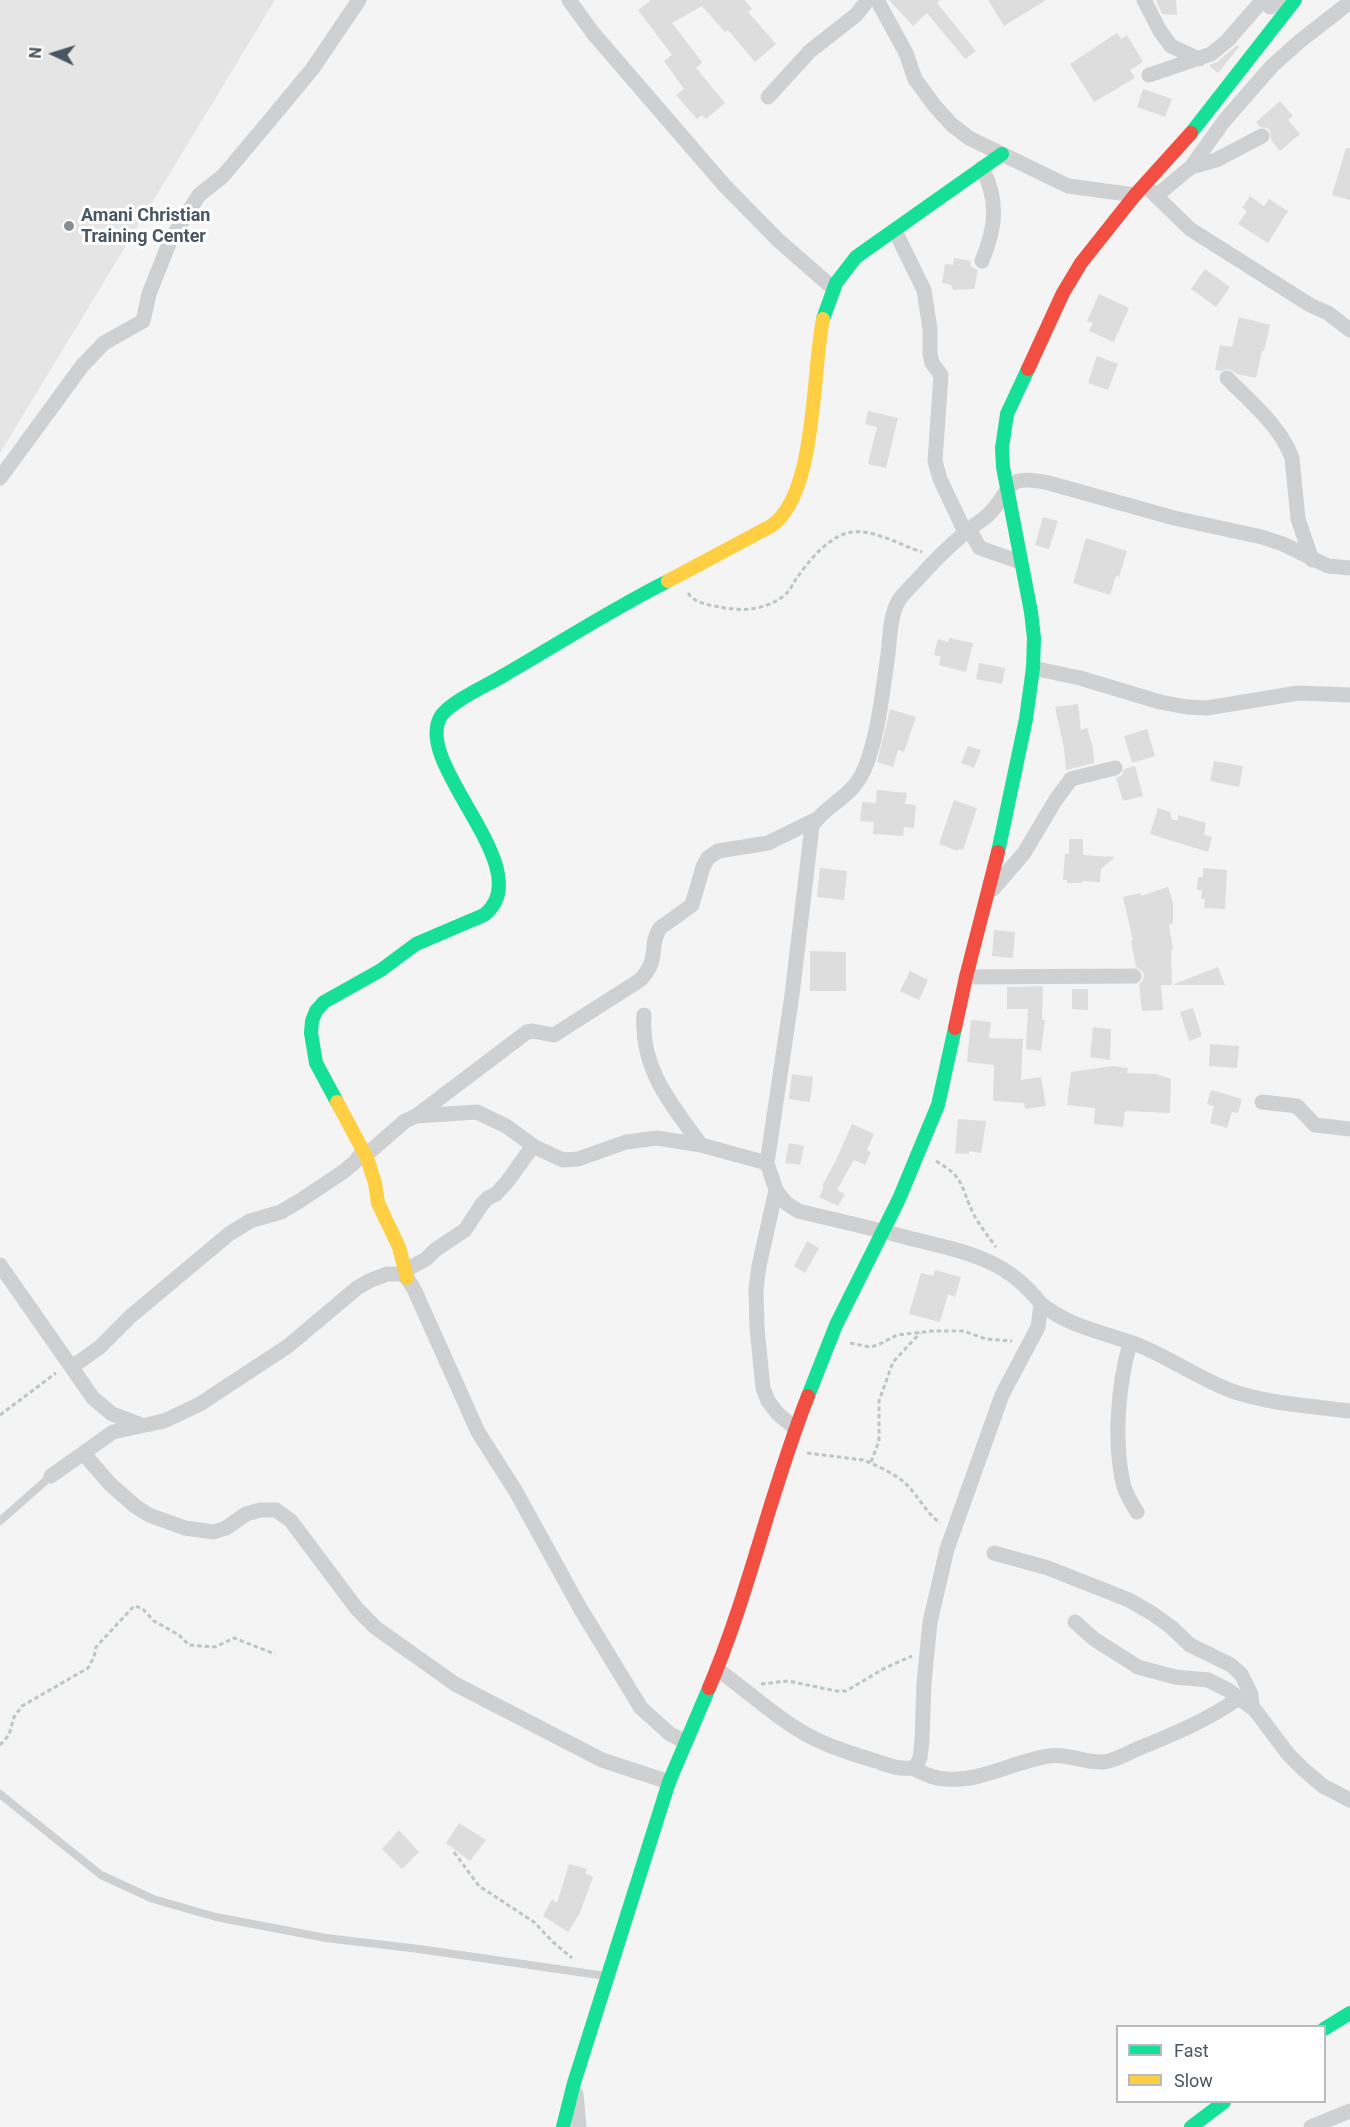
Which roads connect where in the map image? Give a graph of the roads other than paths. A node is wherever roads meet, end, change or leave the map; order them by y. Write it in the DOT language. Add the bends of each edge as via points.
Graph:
graph roads {
  1 [pos="359,0"];
  2 [pos="569,0"];
  3 [pos="1144,0"];
  4 [pos="1295,0"];
  5 [pos="872,2"];
  6 [pos="1270,5"];
  7 [pos="1346,8"];
  8 [pos="1199,59"];
  9 [pos="1149,75"];
  10 [pos="768,97"];
  11 [pos="1262,136"];
  12 [pos="1002,154"];
  13 [pos="1191,167"];
  14 [pos="982,168"];
  15 [pos="1140,190"];
  16 [pos="1156,196"];
  17 [pos="894,231"];
  18 [pos="982,261"];
  19 [pos="834,288"];
  20 [pos="1350,330"];
  21 [pos="1227,378"];
  22 [pos="0,478"];
  23 [pos="1007,486"];
  24 [pos="967,531"];
  25 [pos="1312,560"];
  26 [pos="1020,562"];
  27 [pos="1350,568"];
  28 [pos="1033,668"];
  29 [pos="1350,695"];
  30 [pos="1115,768"];
  31 [pos="817,819"];
  32 [pos="988,894"];
  33 [pos="1134,976"];
  34 [pos="966,977"];
  35 [pos="644,1016"];
  36 [pos="1262,1102"];
  37 [pos="416,1116"];
  38 [pos="1350,1129"];
  39 [pos="701,1145"];
  40 [pos="535,1147"];
  41 [pos="365,1152"];
  42 [pos="767,1163"];
  43 [pos="776,1191"];
  44 [pos="882,1231"];
  45 [pos="0,1265"];
  46 [pos="407,1274"];
  47 [pos="1041,1304"];
  48 [pos="1130,1343"];
  49 [pos="70,1365"];
  50 [pos="1350,1411"];
  51 [pos="142,1426"];
  52 [pos="795,1428"];
  53 [pos="84,1454"];
  54 [pos="51,1476"];
  55 [pos="1137,1512"];
  56 [pos="0,1521"];
  57 [pos="994,1553"];
  58 [pos="1075,1622"];
  59 [pos="717,1669"];
  60 [pos="1239,1698"];
  61 [pos="1252,1707"];
  62 [pos="686,1742"];
  63 [pos="912,1768"];
  64 [pos="669,1782"];
  65 [pos="0,1794"];
  66 [pos="1350,1800"];
  67 [pos="608,1976"];
  68 [pos="1350,2013"];
  69 [pos="1326,2028"];
  70 [pos="574,2083"];
  71 [pos="1223,2103"];
  72 [pos="1350,2111"];
  73 [pos="563,2127"];
  74 [pos="579,2127"];
  75 [pos="1191,2127"];
  76 [pos="1311,2127"];
  1 -- 22 [label="street" via="313,68 223,176 195,201 170,241 143,321 104,343 82,366"];
  2 -- 19 [label="street" via="592,33 724,184 778,240"];
  3 -- 8 [label="street" via="1171,46"];
  4 -- 6 [label="street"];
  5 -- 10 [label="street" via="810,51"];
  5 -- 12 [label="street" via="906,52 915,79 933,105 969,138"];
  6 -- 8 [label="street" via="1227,42"];
  6 -- 15 [label="street" via="1187,138"];
  7 -- 13 [label="street" via="1300,40 1272,66"];
  8 -- 9 [label="street"];
  11 -- 13 [label="street" via="1216,160"];
  12 -- 14 [label="street"];
  12 -- 15 [label="street" via="1068,186"];
  13 -- 16 [label="street"];
  14 -- 17 [label="street"];
  14 -- 18 [label="street" via="994,198 993,220"];
  15 -- 16 [label="street"];
  15 -- 23 [label="street" via="1081,263 1015,395 1007,414 1002,447"];
  16 -- 20 [label="street" via="1190,229"];
  17 -- 19 [label="street" via="846,266"];
  17 -- 24 [label="street" via="924,290 930,354 941,375 935,461"];
  19 -- 41 [label="street" via="820,334 805,466 779,520 529,660 440,717 434,728 437,749 499,869 500,885 492,909 482,917 416,944 389,965 324,1002 316,1011 311,1033 316,1063"];
  21 -- 25 [label="street" via="1284,439 1292,458 1298,519"];
  23 -- 24 [label="street" via="987,515"];
  23 -- 25 [label="street" via="1019,481 1049,483 1174,518 1262,537"];
  23 -- 26 [label="street"];
  24 -- 26 [label="street" via="980,548"];
  24 -- 31 [label="street" via="897,603 881,701 865,767 847,796"];
  25 -- 27 [label="street"];
  26 -- 28 [label="street" via="1033,629"];
  28 -- 29 [label="street" via="1187,707 1207,708 1298,693"];
  28 -- 32 [label="street"];
  30 -- 32 [label="street" via="1071,779 1024,853"];
  31 -- 37 [label="street" via="768,843 718,850 703,867 692,904 657,933 653,962 640,981 554,1035 527,1032"];
  31 -- 42 [label="street" via="812,826"];
  32 -- 34 [label="street"];
  33 -- 34 [label="street"];
  34 -- 44 [label="street" via="943,1088 920,1150"];
  35 -- 39 [label="street" via="648,1061"];
  36 -- 38 [label="street" via="1297,1106 1315,1125"];
  37 -- 40 [label="street" via="477,1112"];
  37 -- 41 [label="street"];
  39 -- 40 [label="street" via="645,1138 569,1161"];
  39 -- 42 [label="street"];
  40 -- 46 [label="street" via="500,1191 485,1200 465,1230"];
  41 -- 46 [label="street" via="378,1203"];
  41 -- 49 [label="street" via="302,1200 281,1212 250,1221 230,1234 131,1316 100,1347"];
  42 -- 43 [label="street"];
  43 -- 44 [label="street" via="798,1211"];
  43 -- 52 [label="street" via="759,1266 757,1328 763,1388 778,1414"];
  44 -- 47 [label="street" via="966,1251 999,1266 1015,1276"];
  44 -- 52 [label="street" via="831,1338"];
  45 -- 49 [label="street"];
  46 -- 51 [label="street" via="387,1274 369,1281 240,1379 174,1417"];
  46 -- 62 [label="street" via="478,1432 580,1608 641,1708 670,1734"];
  47 -- 48 [label="street" via="1079,1327"];
  47 -- 63 [label="street" via="1038,1327 1002,1395 952,1529 932,1607 920,1758"];
  48 -- 50 [label="street" via="1229,1390 1272,1401"];
  48 -- 55 [label="street" via="1118,1449 1125,1490"];
  49 -- 51 [label="street" via="93,1398 112,1414"];
  51 -- 53 [label="street" via="113,1432"];
  52 -- 59 [label="street"];
  53 -- 54 [label="street"];
  53 -- 64 [label="street" via="135,1506 185,1528 214,1532 246,1514 276,1510 291,1521 357,1609 376,1628 455,1684 602,1760"];
  54 -- 56 [label="lane"];
  57 -- 61 [label="street" via="1048,1568 1137,1605 1190,1645 1231,1665 1245,1682"];
  58 -- 60 [label="street" via="1094,1639 1138,1666 1175,1677 1208,1680"];
  59 -- 62 [label="street"];
  59 -- 63 [label="street" via="814,1738 857,1756"];
  60 -- 61 [label="street"];
  60 -- 63 [label="street" via="1113,1761 1048,1756 968,1779 931,1776"];
  61 -- 66 [label="street" via="1303,1769 1323,1786"];
  62 -- 64 [label="street"];
  64 -- 67 [label="street"];
  65 -- 67 [label="lane" via="101,1875 153,1899 216,1917 326,1938"];
  67 -- 70 [label="street"];
  68 -- 69 [label="street"];
  70 -- 73 [label="street"];
  70 -- 74 [label="street"];
  71 -- 75 [label="street"];
  72 -- 76 [label="street"];
}
